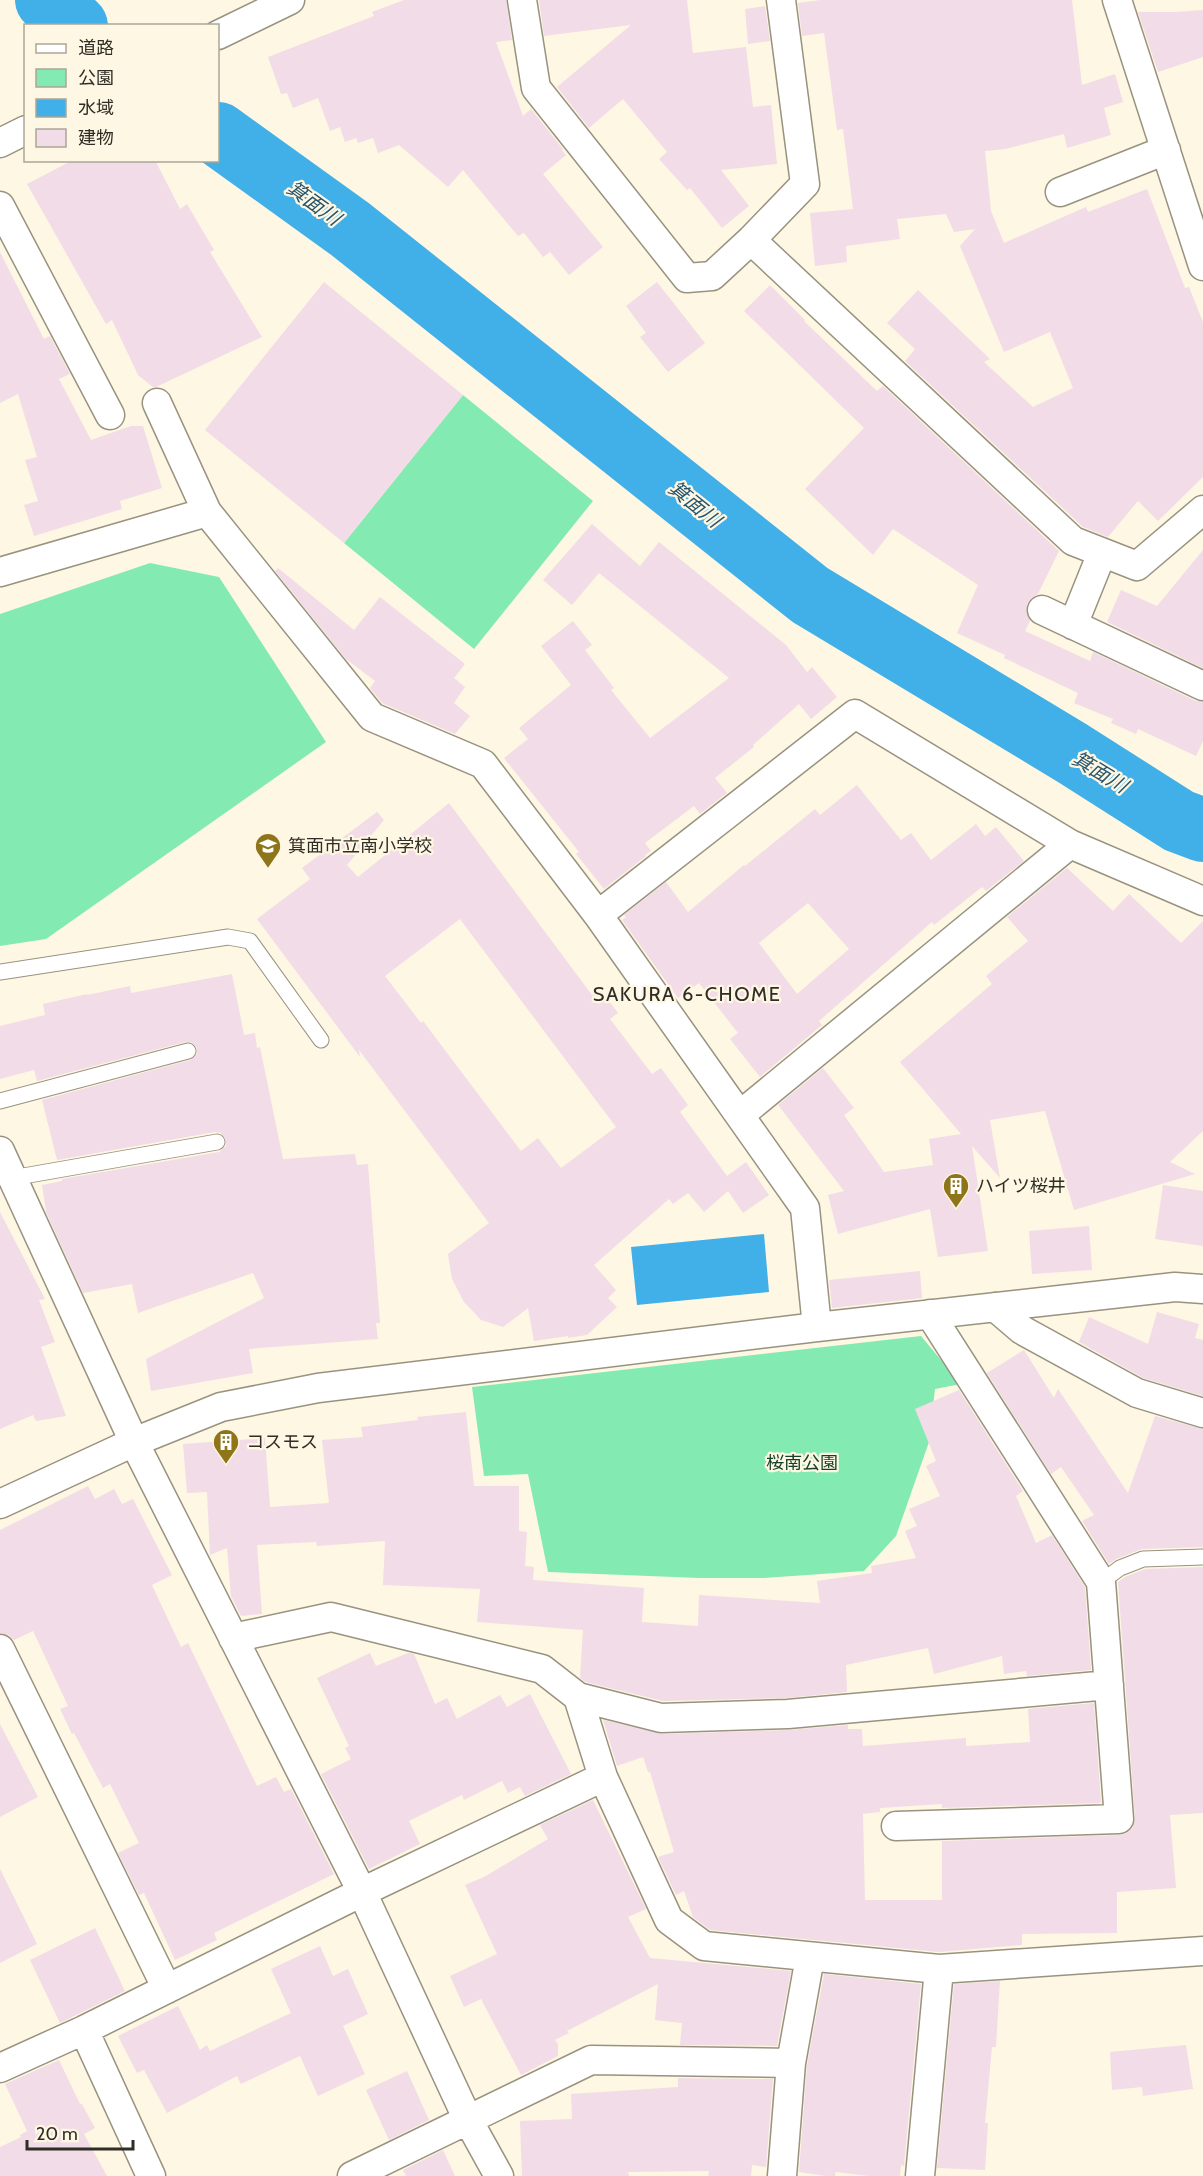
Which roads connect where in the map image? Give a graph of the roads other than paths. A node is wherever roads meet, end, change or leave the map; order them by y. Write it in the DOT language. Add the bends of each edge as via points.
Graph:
graph roads {
  1 [pos="290,0"];
  2 [pos="522,0"];
  3 [pos="781,0"];
  4 [pos="1118,0"];
  5 [pos="219,35"];
  6 [pos="24,131"];
  7 [pos="0,143"];
  8 [pos="1166,150"];
  9 [pos="1060,192"];
  10 [pos="0,206"];
  11 [pos="750,240"];
  12 [pos="1203,266"];
  13 [pos="157,403"];
  14 [pos="110,415"];
  15 [pos="1203,510"];
  16 [pos="207,512"];
  17 [pos="1102,553"];
  18 [pos="0,572"];
  19 [pos="1042,610"];
  20 [pos="1073,625"];
  21 [pos="1203,686"];
  22 [pos="1070,844"];
  23 [pos="1203,901"];
  24 [pos="598,915"];
  25 [pos="0,972"];
  26 [pos="321,1040"];
  27 [pos="188,1051"];
  28 [pos="0,1101"];
  29 [pos="741,1115"];
  30 [pos="217,1142"];
  31 [pos="0,1151"];
  32 [pos="12,1178"];
  33 [pos="1203,1289"];
  34 [pos="996,1307"];
  35 [pos="930,1314"];
  36 [pos="817,1327"];
  37 [pos="1203,1413"];
  38 [pos="134,1442"];
  39 [pos="0,1504"];
  40 [pos="1203,1557"];
  41 [pos="1101,1582"];
  42 [pos="233,1638"];
  43 [pos="0,1649"];
  44 [pos="1109,1685"];
  45 [pos="578,1697"];
  46 [pos="603,1777"];
  47 [pos="896,1826"];
  48 [pos="362,1892"];
  49 [pos="1203,1951"];
  50 [pos="810,1957"];
  51 [pos="939,1969"];
  52 [pos="167,1989"];
  53 [pos="84,2030"];
  54 [pos="791,2063"];
  55 [pos="0,2068"];
  56 [pos="468,2120"];
  57 [pos="152,2176"];
  58 [pos="352,2176"];
  59 [pos="499,2176"];
  60 [pos="782,2176"];
  61 [pos="921,2176"];
  1 -- 5 [label="street"];
  2 -- 11 [label="street" via="536,88 687,278 712,276"];
  3 -- 11 [label="street" via="805,184"];
  4 -- 8 [label="street"];
  6 -- 7 [label="street"];
  8 -- 9 [label="street"];
  8 -- 12 [label="street"];
  10 -- 14 [label="street"];
  11 -- 17 [label="street" via="1073,541"];
  13 -- 16 [label="street"];
  15 -- 17 [label="street" via="1137,566"];
  16 -- 18 [label="street"];
  16 -- 24 [label="street" via="372,717 483,764"];
  17 -- 20 [label="street"];
  19 -- 20 [label="street"];
  20 -- 21 [label="street"];
  22 -- 23 [label="street"];
  22 -- 24 [label="street" via="855,714"];
  22 -- 29 [label="street"];
  24 -- 29 [label="street"];
  25 -- 26 [label="lane" via="228,937 250,941"];
  27 -- 28 [label="lane"];
  29 -- 36 [label="street" via="805,1208"];
  30 -- 32 [label="lane"];
  31 -- 32 [label="street"];
  32 -- 38 [label="street"];
  33 -- 34 [label="street" via="1175,1287"];
  34 -- 35 [label="street"];
  34 -- 37 [label="street" via="1022,1330 1137,1393"];
  35 -- 36 [label="street"];
  35 -- 41 [label="street"];
  36 -- 38 [label="street" via="318,1388 221,1407"];
  38 -- 39 [label="street"];
  38 -- 42 [label="street"];
  40 -- 41 [label="lane" via="1143,1559 1120,1568"];
  41 -- 44 [label="street"];
  42 -- 45 [label="street" via="331,1617 542,1669"];
  42 -- 48 [label="street"];
  43 -- 52 [label="street"];
  44 -- 45 [label="street" via="704,1718 661,1718"];
  44 -- 47 [label="street" via="1119,1819"];
  45 -- 46 [label="street"];
  46 -- 48 [label="street"];
  46 -- 50 [label="street" via="669,1920 704,1946"];
  48 -- 52 [label="street"];
  48 -- 56 [label="street"];
  49 -- 51 [label="street"];
  50 -- 51 [label="street"];
  50 -- 54 [label="street"];
  51 -- 61 [label="street"];
  52 -- 53 [label="street"];
  53 -- 55 [label="street"];
  53 -- 57 [label="street"];
  54 -- 56 [label="street" via="591,2060"];
  54 -- 60 [label="street"];
  56 -- 58 [label="street"];
  56 -- 59 [label="street"];
}
